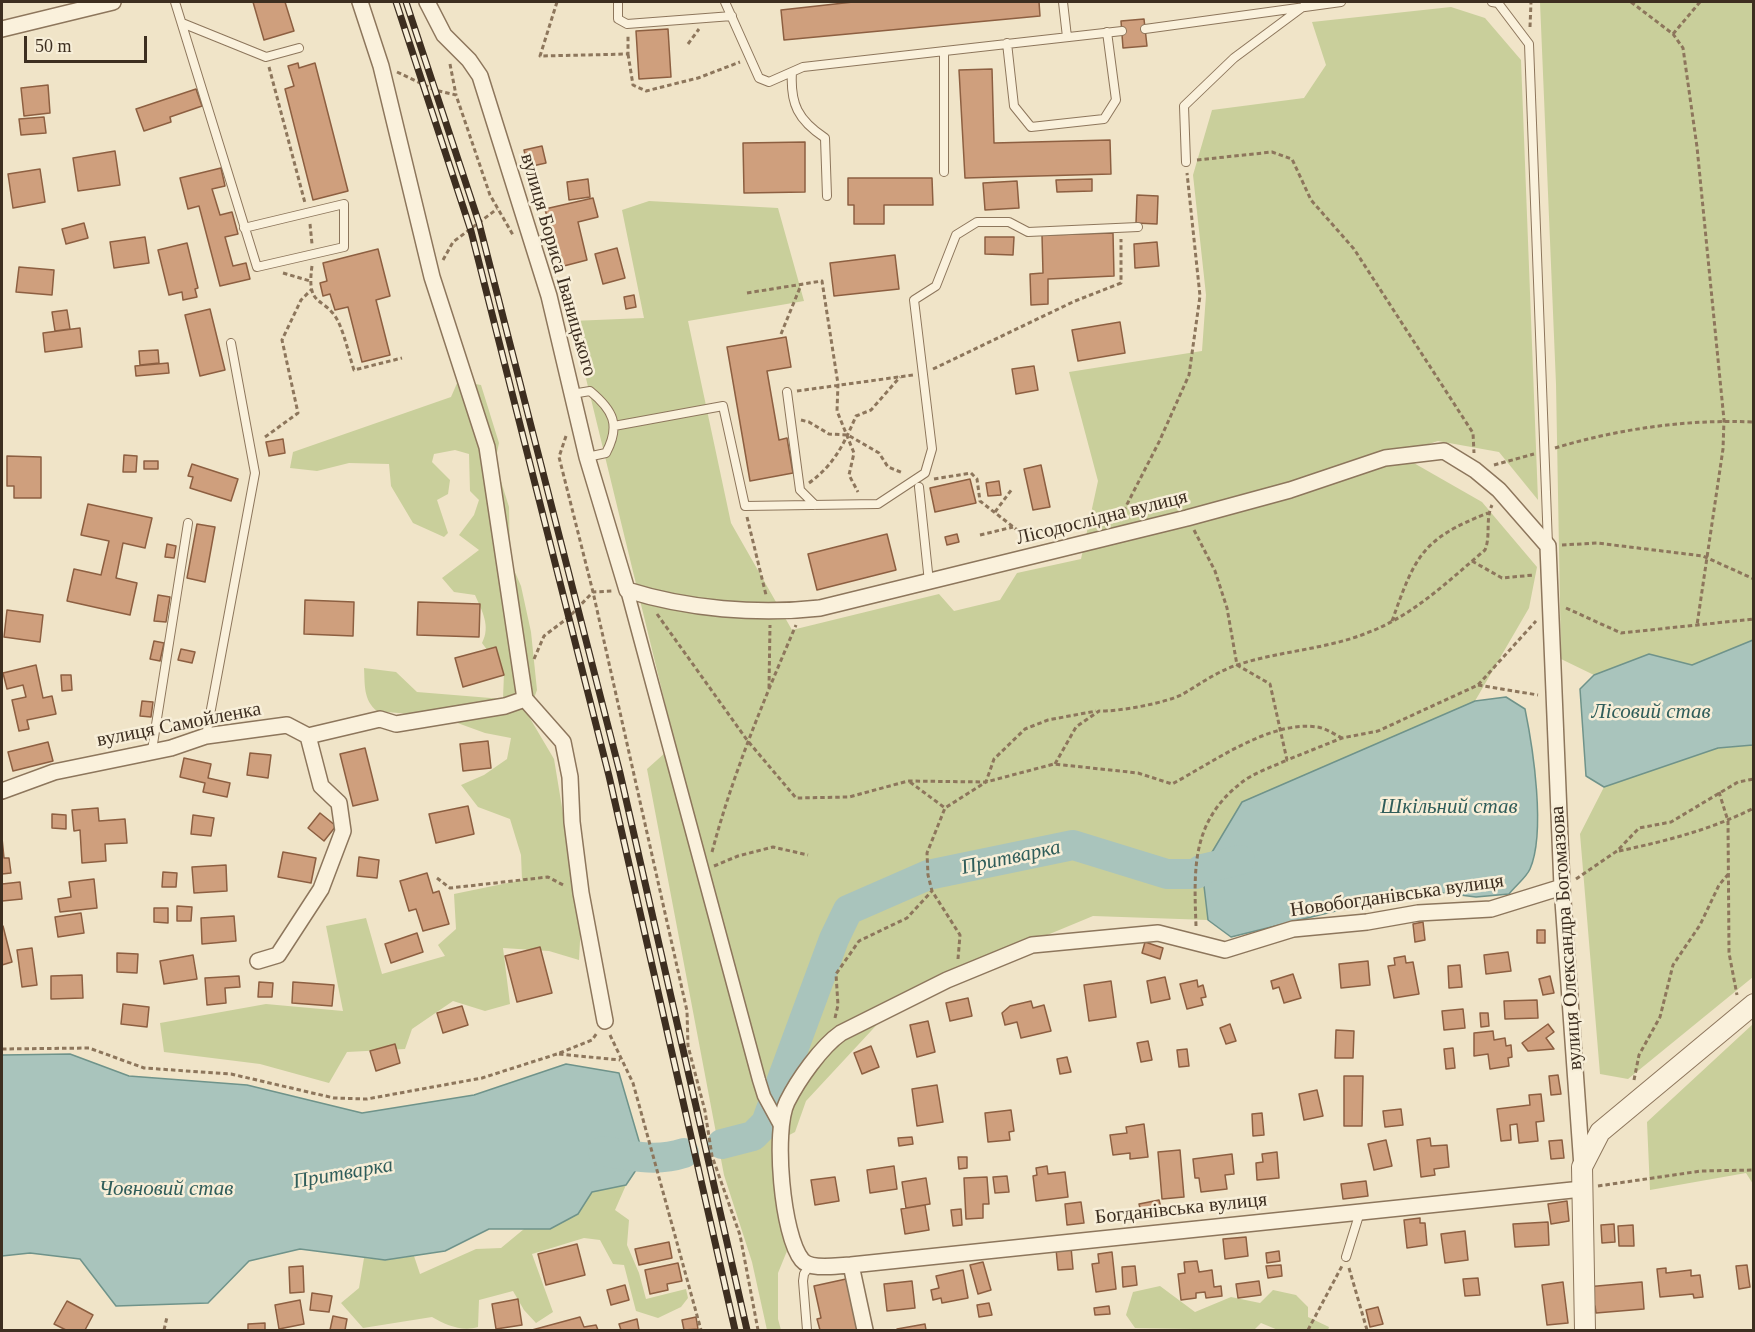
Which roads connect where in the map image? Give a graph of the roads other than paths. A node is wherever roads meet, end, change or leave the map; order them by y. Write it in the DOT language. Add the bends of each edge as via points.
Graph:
graph roads {
  1 [pos="113,2"];
  2 [pos="175,2"];
  3 [pos="360,2"];
  4 [pos="427,2"];
  5 [pos="618,2"];
  6 [pos="726,2"];
  7 [pos="1063,2"];
  8 [pos="1341,2"];
  9 [pos="1492,2"];
  10 [pos="1304,6"];
  11 [pos="732,16"];
  12 [pos="182,23"];
  13 [pos="1145,28"];
  14 [pos="2,29"];
  15 [pos="1122,31"];
  16 [pos="1107,32"];
  17 [pos="1067,37"];
  18 [pos="1007,44"];
  19 [pos="299,48"];
  20 [pos="944,51"];
  21 [pos="792,72"];
  22 [pos="1186,162"];
  23 [pos="944,172"];
  24 [pos="827,196"];
  25 [pos="1138,227"];
  26 [pos="244,228"];
  27 [pos="231,343"];
  28 [pos="787,392"];
  29 [pos="574,401"];
  30 [pos="614,426"];
  31 [pos="587,458"];
  32 [pos="919,487"];
  33 [pos="815,505"];
  34 [pos="188,524"];
  35 [pos="1548,546"];
  36 [pos="929,582"];
  37 [pos="634,592"];
  38 [pos="525,699"];
  39 [pos="206,736"];
  40 [pos="308,736"];
  41 [pos="153,750"];
  42 [pos="2,791"];
  43 [pos="1562,887"];
  44 [pos="258,961"];
  45 [pos="1747,1009"];
  46 [pos="605,1021"];
  47 [pos="779,1125"];
  48 [pos="1582,1167"];
  49 [pos="1582,1189"];
  50 [pos="1360,1212"];
  51 [pos="1346,1257"];
  52 [pos="810,1265"];
  53 [pos="851,1265"];
  54 [pos="807,1330"];
  55 [pos="866,1330"];
  56 [pos="1585,1330"];
  1 -- 14 [label="street"];
  2 -- 12 [label="lane"];
  3 -- 38 [label="street" via="381,66 432,277 487,447"];
  4 -- 29 [label="street, вулиця Бориса Іваницького" via="444,35 480,76 549,296"];
  5 -- 11 [label="lane" via="618,19 627,24"];
  6 -- 11 [label="lane"];
  7 -- 17 [label="lane"];
  8 -- 10 [label="lane"];
  9 -- 35 [label="lane" via="1498,3 1529,44"];
  10 -- 13 [label="lane"];
  10 -- 22 [label="lane" via="1234,58 1184,106"];
  11 -- 21 [label="lane" via="759,78 769,82"];
  12 -- 19 [label="lane" via="266,57"];
  12 -- 26 [label="lane"];
  15 -- 16 [label="lane"];
  16 -- 17 [label="lane"];
  16 -- 18 [label="lane" via="1116,100 1104,119 1031,127 1014,106"];
  17 -- 18 [label="lane"];
  18 -- 20 [label="lane"];
  20 -- 21 [label="lane" via="803,67"];
  20 -- 23 [label="lane"];
  21 -- 24 [label="lane" via="796,109 806,126 825,138"];
  25 -- 33 [label="lane" via="1028,232 1009,222 977,222 956,235 936,286 914,300 932,448 925,473 878,504"];
  26 -- 26 [label="lane" via="308,213 344,204 344,247 257,267"];
  27 -- 39 [label="lane" via="255,473"];
  28 -- 33 [label="lane" via="800,490"];
  29 -- 30 [label="lane" via="590,391 605,404"];
  29 -- 31 [label="street, вулиця Бориса Іваницького"];
  30 -- 31 [label="lane" via="614,439 606,453"];
  30 -- 33 [label="lane" via="723,406 745,506"];
  31 -- 37 [label="street, вулиця Бориса Іваницького"];
  32 -- 36 [label="lane"];
  34 -- 41 [label="lane"];
  35 -- 36 [label="street, Лісодослідна вулиця" via="1499,490 1444,451 1385,458 1290,490 1048,555"];
  35 -- 43 [label="street, вулиця Олександра Богомазова"];
  36 -- 37 [label="street, Лісодослідна вулиця" via="802,610 770,611 683,602"];
  37 -- 47 [label="street" via="764,1096"];
  38 -- 40 [label="street" via="505,706 396,724 380,719"];
  38 -- 46 [label="street" via="563,741 581,893"];
  39 -- 40 [label="street, вулиця Самойленка" via="287,725"];
  39 -- 41 [label="street, вулиця Самойленка"];
  40 -- 44 [label="street" via="321,786 339,803 343,831 321,889 278,955"];
  41 -- 42 [label="street, вулиця Самойленка" via="54,772"];
  43 -- 47 [label="street, Новобогданівська вулиця" via="1491,909 1418,913 1293,929 1225,950 1158,933 1032,945 957,976 841,1033 827,1043 786,1103"];
  43 -- 48 [label="street, вулиця Олександра Богомазова"];
  45 -- 48 [label="street" via="1600,1132"];
  47 -- 52 [label="street, Новобогданівська вулиця" via="788,1230 802,1260"];
  48 -- 49 [label="street, вулиця Олександра Богомазова"];
  49 -- 50 [label="street, Богданівська вулиця"];
  49 -- 56 [label="street, вулиця Олександра Богомазова"];
  50 -- 51 [label="lane"];
  50 -- 53 [label="street, Богданівська вулиця"];
  52 -- 53 [label="street"];
  52 -- 54 [label="lane" via="803,1281"];
  53 -- 55 [label="street"];
}
